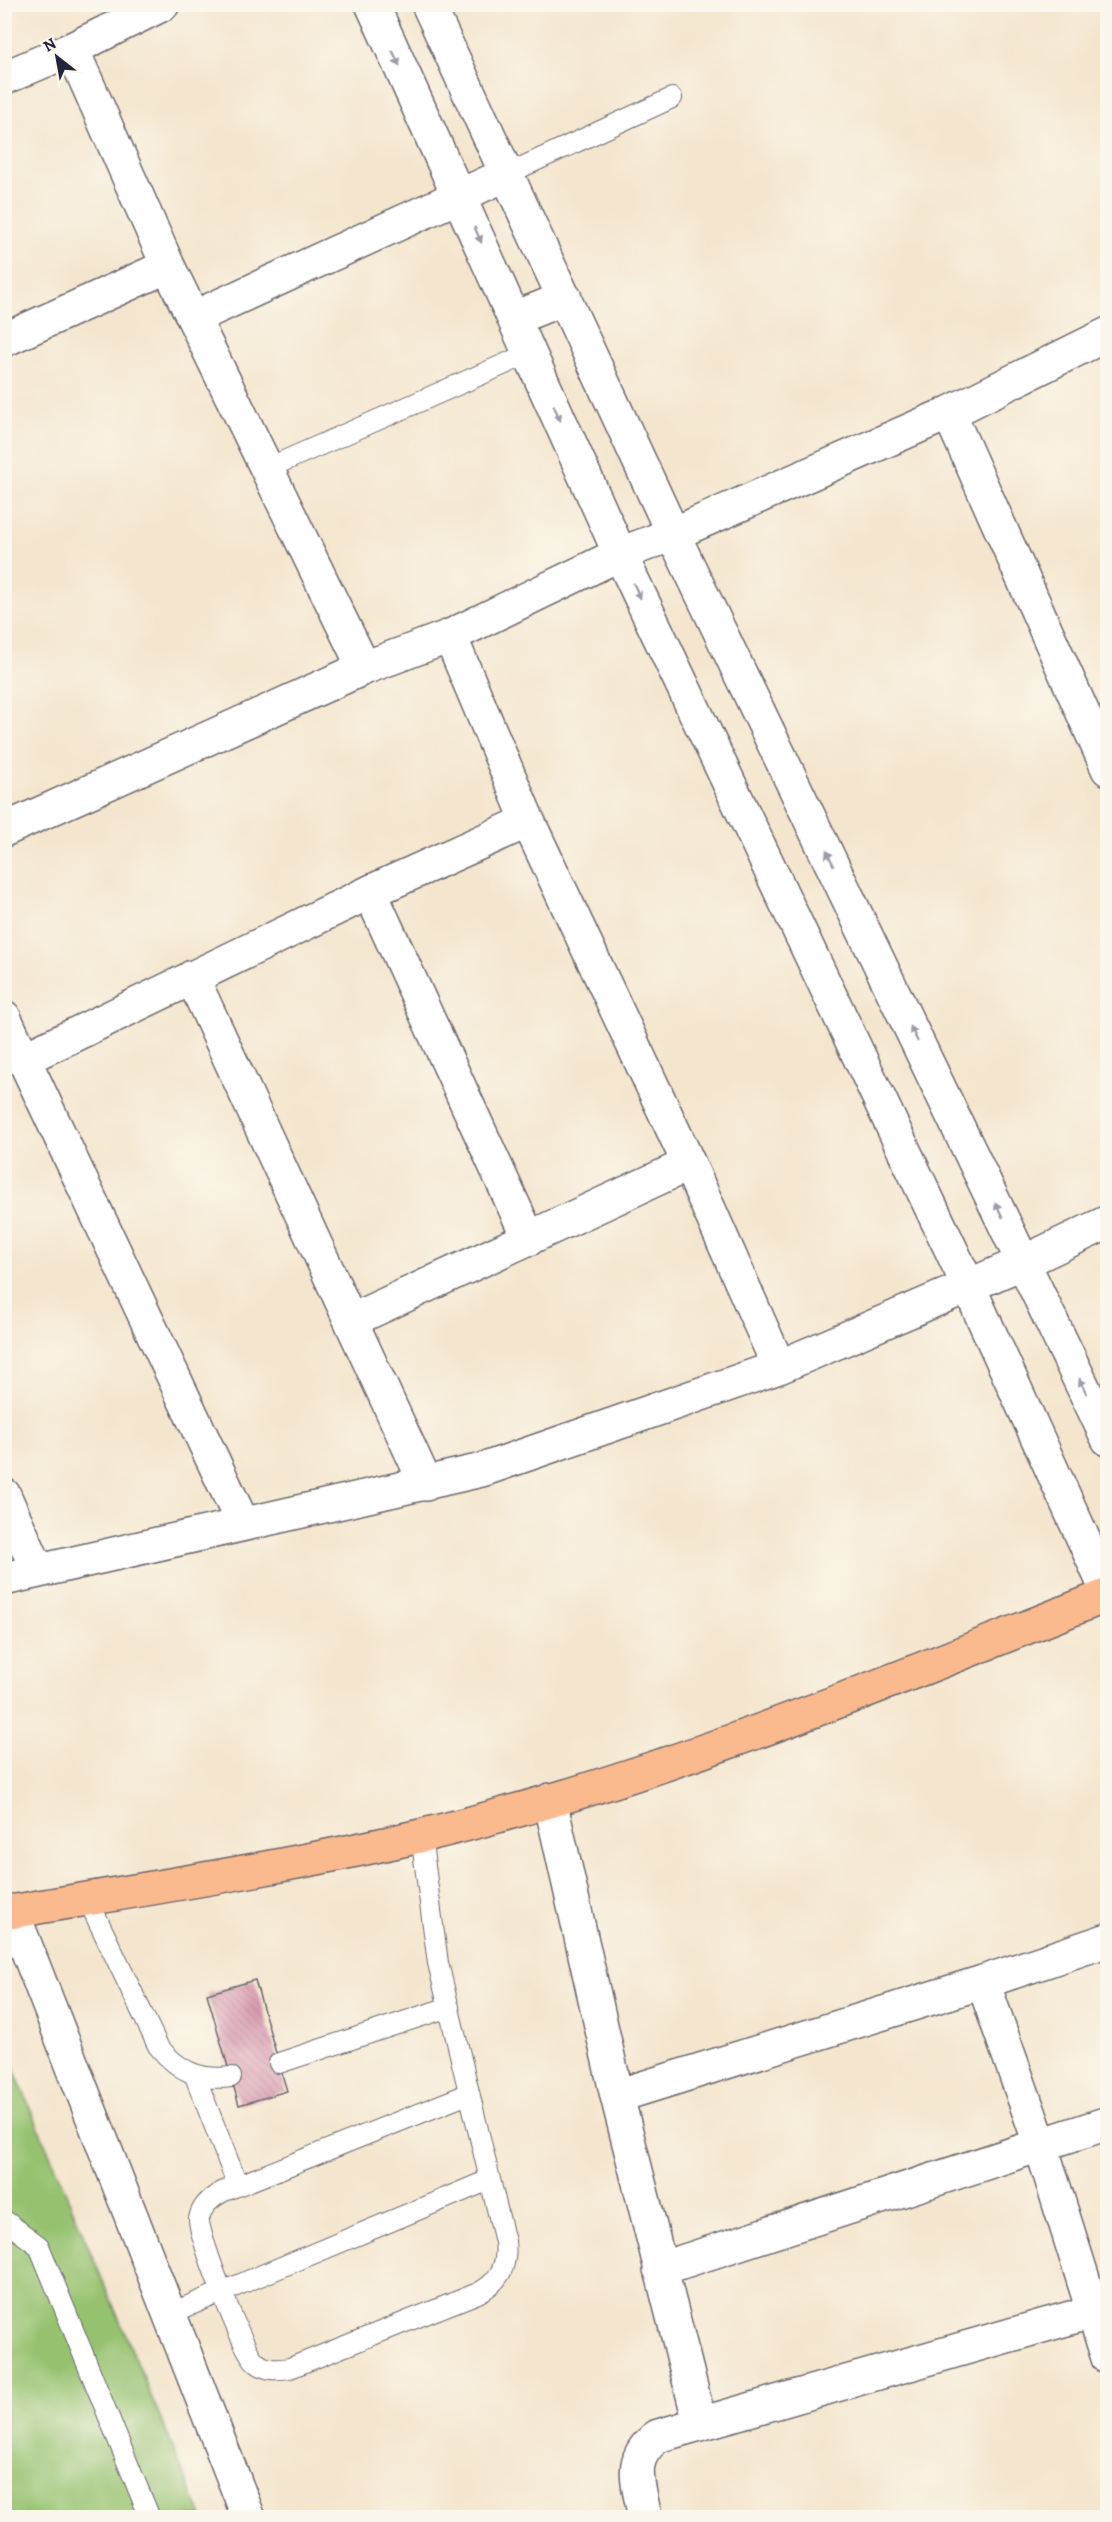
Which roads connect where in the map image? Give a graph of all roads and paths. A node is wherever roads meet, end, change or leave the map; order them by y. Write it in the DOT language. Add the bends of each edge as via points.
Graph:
graph roads {
  1 [pos="163,4"];
  2 [pos="372,4"];
  3 [pos="428,4"];
  4 [pos="72,49"];
  5 [pos="4,78"];
  6 [pos="672,98"];
  7 [pos="507,174"];
  8 [pos="460,196"];
  9 [pos="168,266"];
  10 [pos="565,298"];
  11 [pos="195,317"];
  12 [pos="515,318"];
  13 [pos="1107,334"];
  14 [pos="4,340"];
  15 [pos="530,353"];
  16 [pos="948,413"];
  17 [pos="268,468"];
  18 [pos="673,534"];
  19 [pos="620,554"];
  20 [pos="450,636"];
  21 [pos="364,668"];
  22 [pos="1107,769"];
  23 [pos="528,821"];
  24 [pos="4,830"];
  25 [pos="370,892"];
  26 [pos="192,977"];
  27 [pos="4,1017"];
  28 [pos="24,1059"];
  29 [pos="689,1164"];
  30 [pos="1107,1222"];
  31 [pos="529,1239"];
  32 [pos="1024,1262"];
  33 [pos="968,1285"];
  34 [pos="352,1320"];
  35 [pos="779,1367"];
  36 [pos="1107,1439"];
  37 [pos="426,1484"];
  38 [pos="4,1495"];
  39 [pos="242,1522"];
  40 [pos="38,1571"];
  41 [pos="4,1579"];
  42 [pos="1107,1594"];
  43 [pos="550,1800"];
  44 [pos="421,1836"];
  45 [pos="88,1900"];
  46 [pos="8,1912"];
  47 [pos="1107,1940"];
  48 [pos="983,1982"];
  49 [pos="448,2007"];
  50 [pos="279,2063"];
  51 [pos="195,2076"];
  52 [pos="231,2077"];
  53 [pos="468,2094"];
  54 [pos="618,2096"];
  55 [pos="1107,2123"];
  56 [pos="1041,2146"];
  57 [pos="489,2180"];
  58 [pos="238,2186"];
  59 [pos="4,2220"];
  60 [pos="660,2269"];
  61 [pos="223,2291"];
  62 [pos="1091,2312"];
  63 [pos="169,2314"];
  64 [pos="1107,2358"];
  65 [pos="700,2423"];
  66 [pos="150,2517"];
  67 [pos="249,2517"];
  68 [pos="645,2517"];
  1 -- 4 [label="street"];
  2 -- 8 [label="street, one-way"];
  3 -- 7 [label="street"];
  4 -- 5 [label="street"];
  4 -- 9 [label="street"];
  6 -- 7 [label="lane"];
  7 -- 8 [label="street"];
  7 -- 10 [label="street"];
  8 -- 11 [label="street"];
  8 -- 12 [label="street, one-way"];
  9 -- 11 [label="street"];
  9 -- 14 [label="street"];
  10 -- 12 [label="street"];
  10 -- 18 [label="street"];
  11 -- 17 [label="street"];
  12 -- 15 [label="street"];
  13 -- 16 [label="street"];
  15 -- 17 [label="lane"];
  15 -- 19 [label="street, one-way"];
  16 -- 18 [label="street"];
  16 -- 22 [label="street"];
  17 -- 21 [label="street"];
  18 -- 19 [label="street"];
  32 -- 18 [label="street, one-way"];
  19 -- 20 [label="street"];
  19 -- 33 [label="street, one-way"];
  20 -- 21 [label="street"];
  20 -- 23 [label="street"];
  21 -- 24 [label="street"];
  23 -- 25 [label="street"];
  23 -- 29 [label="street"];
  25 -- 26 [label="street"];
  25 -- 31 [label="street"];
  26 -- 28 [label="street"];
  26 -- 34 [label="street"];
  27 -- 28 [label="street"];
  28 -- 39 [label="street"];
  29 -- 31 [label="street"];
  29 -- 35 [label="street"];
  30 -- 32 [label="street"];
  31 -- 34 [label="street"];
  32 -- 33 [label="street"];
  36 -- 32 [label="street, one-way"];
  33 -- 35 [label="street"];
  33 -- 42 [label="street"];
  34 -- 37 [label="street"];
  35 -- 37 [label="street" via="482,1470"];
  37 -- 39 [label="street"];
  38 -- 40 [label="street"];
  39 -- 40 [label="street"];
  40 -- 41 [label="street"];
  42 -- 43 [label="main road" via="833,1704"];
  43 -- 44 [label="main road"];
  43 -- 54 [label="street"];
  44 -- 45 [label="main road"];
  44 -- 49 [label="lane" via="431,1919"];
  45 -- 46 [label="main road"];
  45 -- 51 [label="lane" via="158,2046 169,2060"];
  46 -- 63 [label="street"];
  47 -- 48 [label="street"];
  48 -- 54 [label="street"];
  48 -- 56 [label="street"];
  49 -- 50 [label="lane"];
  49 -- 53 [label="lane"];
  51 -- 52 [label="lane"];
  51 -- 58 [label="lane"];
  53 -- 57 [label="lane"];
  53 -- 58 [label="lane"];
  54 -- 60 [label="street"];
  55 -- 56 [label="street"];
  56 -- 60 [label="street"];
  56 -- 62 [label="street"];
  57 -- 61 [label="lane"];
  57 -- 61 [label="lane" via="507,2254 498,2278 478,2293 278,2370 267,2369 249,2356"];
  58 -- 61 [label="lane" via="211,2198 199,2219 200,2232"];
  59 -- 66 [label="lane" via="39,2246"];
  60 -- 65 [label="street"];
  61 -- 63 [label="lane"];
  62 -- 64 [label="street"];
  62 -- 65 [label="street"];
  63 -- 67 [label="street"];
  65 -- 68 [label="street" via="658,2436 644,2446 637,2460"];
}
